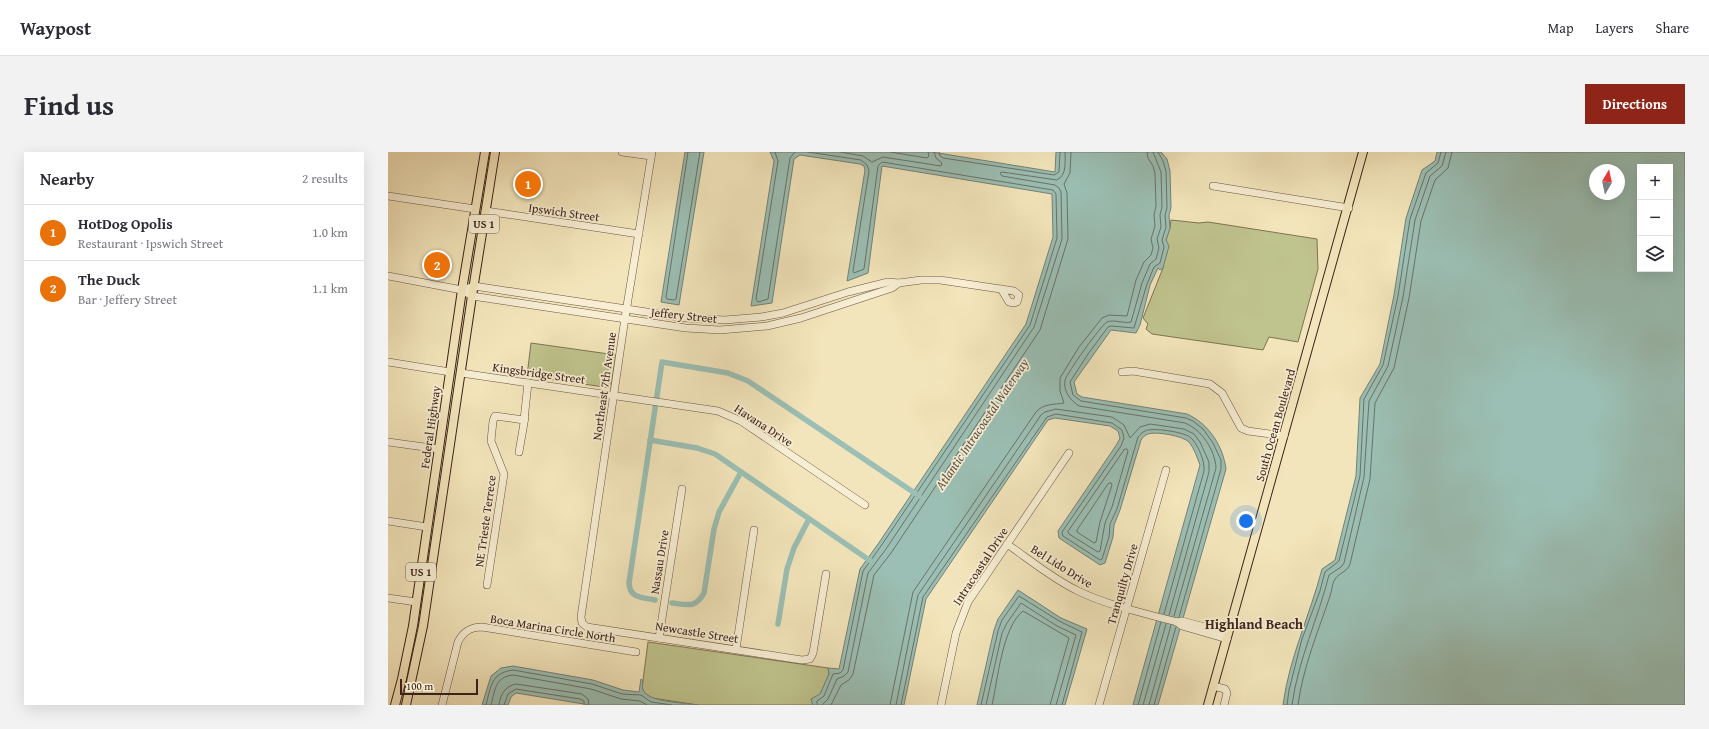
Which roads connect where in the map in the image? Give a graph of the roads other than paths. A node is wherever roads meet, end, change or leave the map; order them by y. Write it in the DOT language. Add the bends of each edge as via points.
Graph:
graph roads {
  1 [pos="484,152"];
  2 [pos="495,152"];
  3 [pos="622,152"];
  4 [pos="1363,152"];
  5 [pos="652,154"];
  6 [pos="1213,186"];
  7 [pos="388,196"];
  8 [pos="1349,208"];
  9 [pos="475,209"];
  10 [pos="486,211"];
  11 [pos="639,234"];
  12 [pos="388,276"];
  13 [pos="899,283"];
  14 [pos="474,286"];
  15 [pos="1001,289"];
  16 [pos="462,290"];
  17 [pos="514,292"];
  18 [pos="472,296"];
  19 [pos="513,302"];
  20 [pos="627,309"];
  21 [pos="625,318"];
  22 [pos="713,320"];
  23 [pos="712,330"];
  24 [pos="388,362"];
  25 [pos="450,372"];
  26 [pos="1122,372"];
  27 [pos="460,373"];
  28 [pos="528,383"];
  29 [pos="614,395"];
  30 [pos="524,420"];
  31 [pos="442,427"];
  32 [pos="1284,436"];
  33 [pos="388,442"];
  34 [pos="439,449"];
  35 [pos="449,452"];
  36 [pos="519,452"];
  37 [pos="1069,453"];
  38 [pos="446,470"];
  39 [pos="1166,470"];
  40 [pos="682,489"];
  41 [pos="865,505"];
  42 [pos="388,521"];
  43 [pos="427,527"];
  44 [pos="754,530"];
  45 [pos="1007,544"];
  46 [pos="826,574"];
  47 [pos="419,581"];
  48 [pos="487,585"];
  49 [pos="388,598"];
  50 [pos="416,602"];
  51 [pos="426,604"];
  52 [pos="1126,609"];
  53 [pos="582,623"];
  54 [pos="423,626"];
  55 [pos="1227,636"];
  56 [pos="659,638"];
  57 [pos="736,650"];
  58 [pos="636,652"];
  59 [pos="1213,686"];
  60 [pos="395,705"];
  61 [pos="406,705"];
  62 [pos="442,705"];
  63 [pos="941,705"];
  64 [pos="1099,705"];
  65 [pos="1208,705"];
  66 [pos="1224,705"];
  1 -- 9 [label="main road, Federal Highway / US 1"];
  2 -- 10 [label="main road, Federal Highway / US 1"];
  3 -- 5 [label="street"];
  4 -- 8 [label="main road, South Ocean Boulevard"];
  5 -- 11 [label="street, Northeast 7th Avenue"];
  6 -- 8 [label="street"];
  7 -- 9 [label="street"];
  8 -- 32 [label="main road, South Ocean Boulevard"];
  9 -- 16 [label="main road, Federal Highway / US 1"];
  10 -- 11 [label="street, Ipswich Street"];
  10 -- 14 [label="main road, Federal Highway / US 1"];
  11 -- 20 [label="street, Northeast 7th Avenue"];
  12 -- 16 [label="street, Jeffery Street"];
  13 -- 15 [label="street, Jeffery Street" via="940,280"];
  13 -- 22 [label="street, Jeffery Street" via="888,282 848,292 772,315 737,320"];
  13 -- 23 [label="street, Jeffery Street" via="892,288 784,322 754,328"];
  14 -- 16 [label="street, Jeffery Street"];
  14 -- 17 [label="street, Jeffery Street"];
  14 -- 18 [label="main road, Federal Highway / US 1"];
  16 -- 18 [label="street, Jeffery Street"];
  16 -- 25 [label="main road, Federal Highway / US 1"];
  17 -- 19 [label="street"];
  17 -- 20 [label="street, Jeffery Street"];
  18 -- 19 [label="street, Jeffery Street"];
  18 -- 27 [label="main road, Federal Highway / US 1"];
  19 -- 21 [label="street, Jeffery Street"];
  20 -- 21 [label="street, Northeast 7th Avenue"];
  20 -- 22 [label="street, Jeffery Street"];
  21 -- 23 [label="street, Jeffery Street"];
  21 -- 29 [label="street, Northeast 7th Avenue"];
  22 -- 23 [label="street"];
  24 -- 25 [label="street"];
  25 -- 31 [label="main road, Federal Highway / US 1"];
  26 -- 32 [label="street" via="1133,371 1210,384 1222,393 1242,428"];
  27 -- 29 [label="street, Kingsbridge Street"];
  27 -- 35 [label="main road, Federal Highway / US 1"];
  28 -- 30 [label="street"];
  29 -- 41 [label="street, Havana Drive" via="718,410 737,418"];
  29 -- 53 [label="street, Northeast 7th Avenue"];
  30 -- 36 [label="street"];
  30 -- 48 [label="street, NE Trieste Terrece" via="495,416 493,421 491,441 504,474"];
  31 -- 34 [label="main road, Federal Highway / US 1"];
  31 -- 35 [label="main road"];
  32 -- 55 [label="main road, South Ocean Boulevard"];
  33 -- 34 [label="street"];
  34 -- 38 [label="main road"];
  34 -- 43 [label="main road, Federal Highway / US 1"];
  35 -- 38 [label="main road, Federal Highway / US 1"];
  37 -- 45 [label="street, Intracoastal Drive"];
  38 -- 51 [label="main road, Federal Highway / US 1"];
  39 -- 52 [label="street, Tranquilty Drive"];
  40 -- 56 [label="street, Nassau Drive"];
  42 -- 43 [label="street"];
  43 -- 47 [label="main road, Federal Highway / US 1"];
  44 -- 57 [label="street"];
  45 -- 52 [label="street, Bel Lido Drive" via="1077,590"];
  45 -- 63 [label="street, Intracoastal Drive" via="973,593 962,615"];
  46 -- 57 [label="street, Newcastle Street" via="813,654 810,659"];
  47 -- 50 [label="main road, Federal Highway / US 1"];
  47 -- 51 [label="main road"];
  49 -- 50 [label="street"];
  50 -- 54 [label="main road" via="421,611"];
  50 -- 60 [label="main road, Federal Highway / US 1"];
  51 -- 54 [label="main road, Federal Highway / US 1"];
  52 -- 55 [label="street, Bel Lido Drive"];
  52 -- 64 [label="street, Tranquilty Drive"];
  53 -- 56 [label="street, Newcastle Street" via="587,627"];
  54 -- 61 [label="main road, Federal Highway / US 1"];
  55 -- 59 [label="main road, South Ocean Boulevard"];
  56 -- 57 [label="street, Newcastle Street"];
  58 -- 62 [label="street, Boca Marina Circle North" via="477,627 467,630 460,637"];
  59 -- 65 [label="main road, South Ocean Boulevard"];
  59 -- 66 [label="street" via="1225,689 1227,693"];
}
